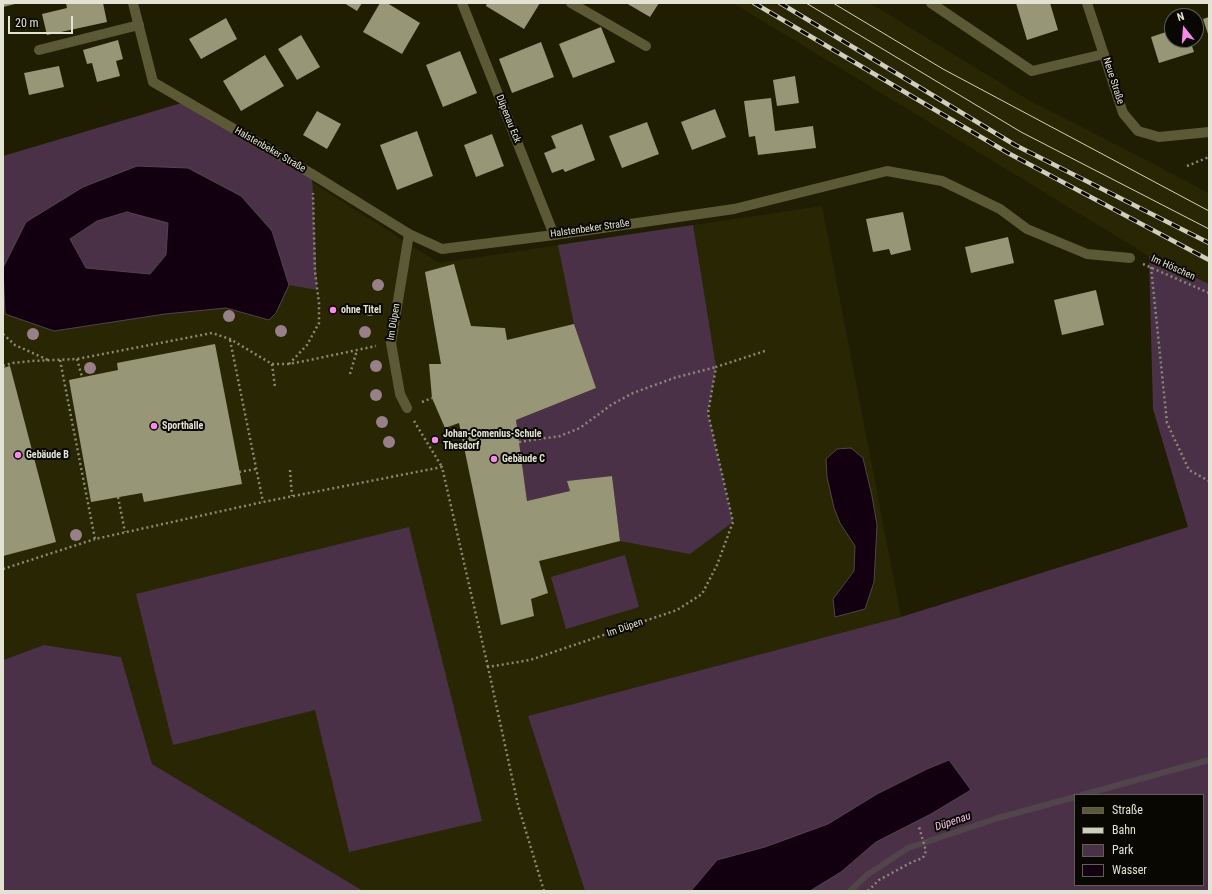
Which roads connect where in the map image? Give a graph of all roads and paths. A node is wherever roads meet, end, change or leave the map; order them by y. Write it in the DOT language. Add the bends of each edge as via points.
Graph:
graph roads {
  1 [pos="133,3"];
  2 [pos="462,3"];
  3 [pos="571,3"];
  4 [pos="931,3"];
  5 [pos="1087,3"];
  6 [pos="139,25"];
  7 [pos="646,46"];
  8 [pos="39,50"];
  9 [pos="1104,54"];
  10 [pos="1209,132"];
  11 [pos="1209,157"];
  12 [pos="1187,166"];
  13 [pos="312,174"];
  14 [pos="409,234"];
  15 [pos="554,235"];
  16 [pos="1130,258"];
  17 [pos="1151,267"];
  18 [pos="1209,293"];
  19 [pos="3,334"];
  20 [pos="230,340"];
  21 [pos="391,344"];
  22 [pos="357,350"];
  23 [pos="765,351"];
  24 [pos="77,359"];
  25 [pos="48,360"];
  26 [pos="60,360"];
  27 [pos="272,364"];
  28 [pos="288,364"];
  29 [pos="3,366"];
  30 [pos="716,367"];
  31 [pos="350,374"];
  32 [pos="82,378"];
  33 [pos="275,387"];
  34 [pos="407,408"];
  35 [pos="519,442"];
  36 [pos="442,467"];
  37 [pos="256,469"];
  38 [pos="290,470"];
  39 [pos="239,472"];
  40 [pos="1209,481"];
  41 [pos="292,496"];
  42 [pos="118,497"];
  43 [pos="263,502"];
  44 [pos="125,532"];
  45 [pos="95,539"];
  46 [pos="3,569"];
  47 [pos="488,667"];
  48 [pos="920,828"];
  49 [pos="544,891"];
  50 [pos="868,891"];
  1 -- 6 [label="street, Halstenbeker Straße"];
  2 -- 15 [label="street, Düpenau Eck"];
  3 -- 7 [label="street"];
  4 -- 9 [label="street" via="1032,71"];
  5 -- 9 [label="street, Neue Straße"];
  6 -- 8 [label="street"];
  6 -- 13 [label="street, Halstenbeker Straße" via="153,82"];
  9 -- 10 [label="street, Neue Straße" via="1123,113 1138,131 1160,137"];
  11 -- 12 [label="path"];
  13 -- 14 [label="street, Halstenbeker Straße"];
  13 -- 28 [label="path" via="319,323 307,345"];
  14 -- 15 [label="street, Halstenbeker Straße" via="442,249"];
  14 -- 21 [label="street, Im Düpen"];
  15 -- 16 [label="street, Halstenbeker Straße" via="734,208 887,172 942,181 1000,209 1026,229 1087,254"];
  16 -- 17 [label="path, Im Höschen"];
  17 -- 18 [label="path, Im Höschen"];
  17 -- 40 [label="path" via="1168,422 1189,470"];
  19 -- 25 [label="path" via="15,345"];
  20 -- 24 [label="path" via="212,334"];
  20 -- 27 [label="path"];
  20 -- 37 [label="path"];
  21 -- 22 [label="path"];
  21 -- 34 [label="street, Im Düpen" via="400,394"];
  22 -- 28 [label="path"];
  22 -- 31 [label="path"];
  23 -- 30 [label="path"];
  24 -- 26 [label="path"];
  24 -- 32 [label="path"];
  25 -- 26 [label="path"];
  25 -- 29 [label="path"];
  26 -- 45 [label="path"];
  27 -- 28 [label="path"];
  27 -- 33 [label="path"];
  30 -- 35 [label="path" via="674,378 634,393 580,428 560,436"];
  30 -- 47 [label="path, Im Düpen" via="708,413 733,522 717,565 702,594 670,613 530,660"];
  34 -- 36 [label="path"];
  36 -- 41 [label="path"];
  36 -- 47 [label="path"];
  37 -- 39 [label="path"];
  37 -- 43 [label="path"];
  38 -- 41 [label="path"];
  41 -- 43 [label="path"];
  42 -- 44 [label="path"];
  43 -- 44 [label="path"];
  44 -- 45 [label="path"];
  45 -- 46 [label="path"];
  47 -- 49 [label="path" via="518,805"];
  48 -- 50 [label="path" via="926,851 923,858 880,880"];
}
